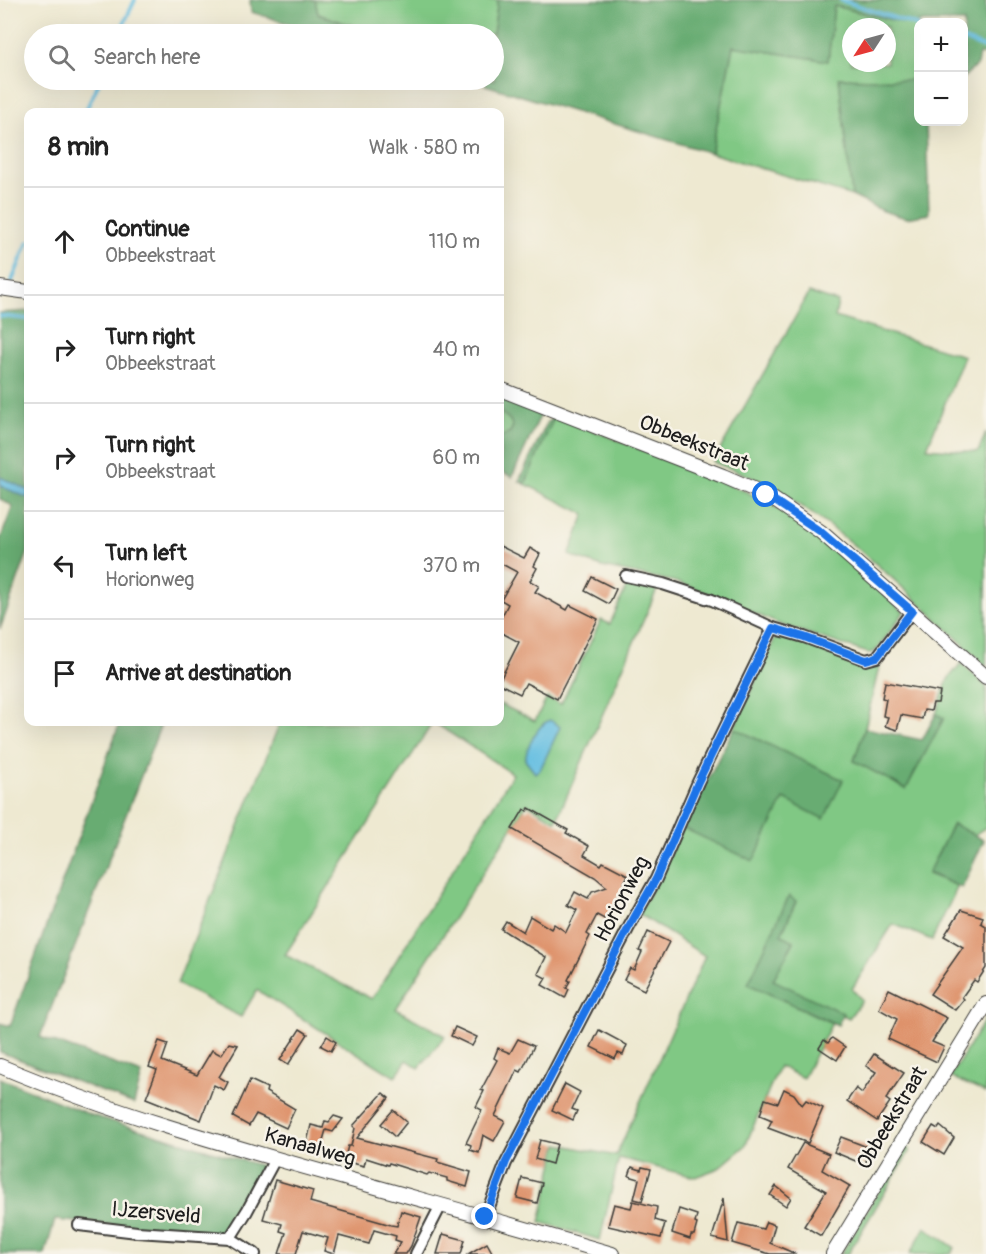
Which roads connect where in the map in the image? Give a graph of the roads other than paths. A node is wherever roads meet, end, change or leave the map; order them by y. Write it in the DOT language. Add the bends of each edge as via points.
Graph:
graph roads {
  1 [pos="0,288"];
  2 [pos="24,291"];
  3 [pos="504,390"];
  4 [pos="626,576"];
  5 [pos="912,611"];
  6 [pos="773,628"];
  7 [pos="986,677"];
  8 [pos="986,1004"];
  9 [pos="0,1066"];
  10 [pos="275,1159"];
  11 [pos="441,1205"];
  12 [pos="485,1217"];
  13 [pos="79,1225"];
  14 [pos="230,1238"];
  15 [pos="582,1250"];
  16 [pos="255,1254"];
  17 [pos="416,1254"];
  18 [pos="612,1254"];
  19 [pos="833,1254"];
  1 -- 2 [label="street"];
  3 -- 5 [label="street, Obbeekstraat" via="766,495 821,532"];
  4 -- 6 [label="street" via="712,600"];
  5 -- 6 [label="street" via="877,657 866,660"];
  5 -- 7 [label="street, Obbeekstraat"];
  6 -- 12 [label="street, Horionweg" via="656,879 506,1162"];
  8 -- 19 [label="street, Obbeekstraat"];
  9 -- 10 [label="street, Kanaalweg" via="131,1115"];
  10 -- 11 [label="street, Kanaalweg"];
  10 -- 14 [label="street"];
  11 -- 12 [label="street, Kanaalweg"];
  11 -- 17 [label="street"];
  12 -- 15 [label="street, Kanaalweg"];
  13 -- 14 [label="street, IJzersveld"];
  14 -- 16 [label="street, IJzersveld"];
  15 -- 18 [label="street, Kanaalweg"];
}
